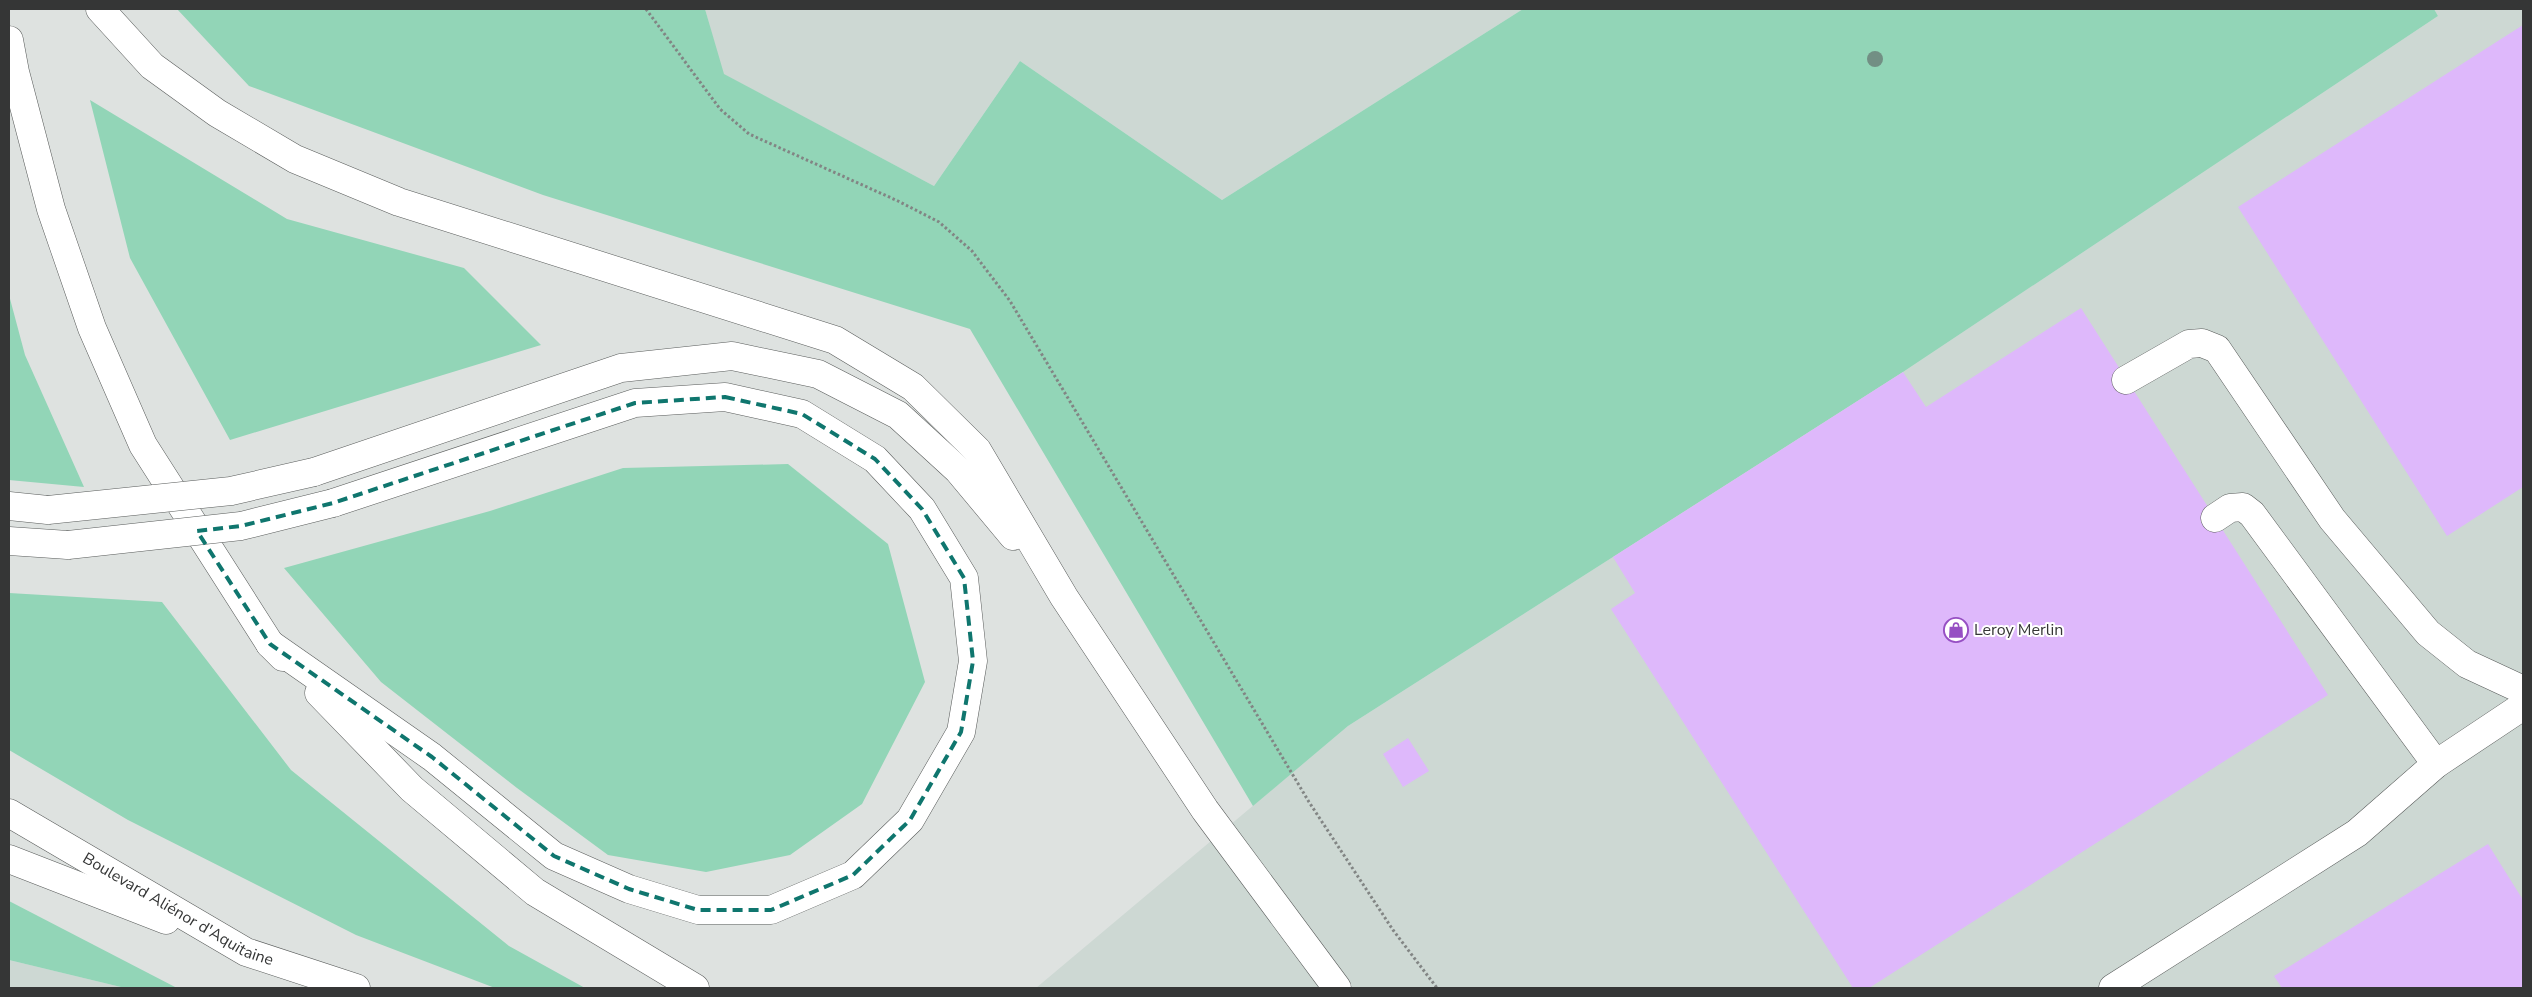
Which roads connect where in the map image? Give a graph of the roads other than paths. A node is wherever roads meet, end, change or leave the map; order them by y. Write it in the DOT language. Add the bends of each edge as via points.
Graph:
graph roads {
  1 [pos="100,9"];
  2 [pos="9,40"];
  3 [pos="2126,380"];
  4 [pos="9,506"];
  5 [pos="2215,518"];
  6 [pos="9,541"];
  7 [pos="1064,597"];
  8 [pos="270,644"];
  9 [pos="2523,690"];
  10 [pos="2523,706"];
  11 [pos="2436,764"];
  12 [pos="9,813"];
  13 [pos="9,858"];
  14 [pos="246,952"];
  15 [pos="356,988"];
  16 [pos="695,988"];
  17 [pos="1337,988"];
  18 [pos="2113,988"];
  1 -- 7 [label="main road" via="152,66 217,113 295,159 399,202 835,340 913,387 977,450"];
  2 -- 8 [label="main road" via="51,209 96,337 143,445"];
  3 -- 9 [label="main road" via="2189,344 2202,343 2217,349 2332,520 2428,633 2467,664"];
  4 -- 7 [label="main road, bridge" via="48,510 231,491 314,472 621,368 732,356 818,374 898,415 958,470"];
  5 -- 11 [label="main road" via="2230,508 2242,506 2252,514"];
  6 -- 8 [label="main road, bridge" via="68,545 241,526 333,503 635,403 724,397 802,414 875,459 922,509 964,578 973,660 961,732 910,820 853,875 771,910 698,910 629,889 554,856 432,757"];
  7 -- 17 [label="main road" via="1205,810"];
  8 -- 16 [label="main road" via="412,789 536,892"];
  10 -- 11 [label="main road"];
  11 -- 18 [label="main road" via="2357,833"];
  12 -- 14 [label="main road, Boulevard Aliénor d'Aquitaine"];
  13 -- 14 [label="main road"];
  14 -- 15 [label="main road, Boulevard Aliénor d'Aquitaine"];
}
